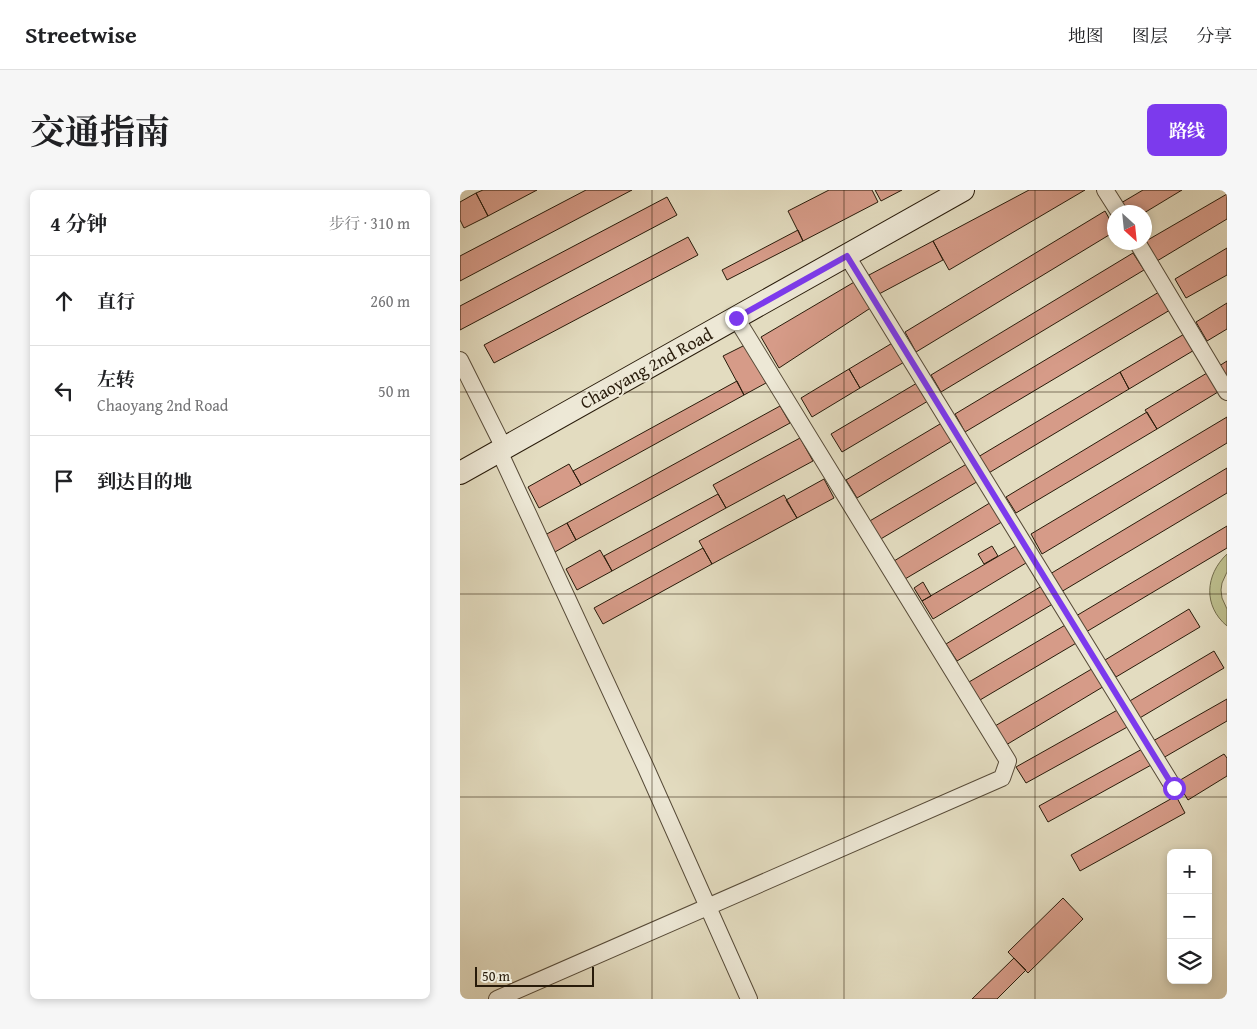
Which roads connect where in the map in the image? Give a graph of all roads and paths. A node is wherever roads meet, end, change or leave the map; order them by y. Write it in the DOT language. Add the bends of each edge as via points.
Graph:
graph roads {
  1 [pos="963,190"];
  2 [pos="1105,190"];
  3 [pos="1115,205"];
  4 [pos="1142,250"];
  5 [pos="847,256"];
  6 [pos="736,318"];
  7 [pos="460,360"];
  8 [pos="1227,392"];
  9 [pos="502,449"];
  10 [pos="460,472"];
  11 [pos="1174,788"];
  12 [pos="708,906"];
  13 [pos="497,999"];
  14 [pos="749,999"];
  1 -- 5 [label="street, Chaoyang 2nd Road"];
  2 -- 3 [label="street"];
  4 -- 8 [label="street"];
  5 -- 6 [label="street, Chaoyang 2nd Road"];
  5 -- 11 [label="street"];
  6 -- 9 [label="street, Chaoyang 2nd Road"];
  6 -- 12 [label="street" via="1008,761 1002,778"];
  7 -- 9 [label="street"];
  9 -- 10 [label="street, Chaoyang 2nd Road"];
  9 -- 12 [label="street"];
  12 -- 13 [label="street"];
  12 -- 14 [label="street"];
}
